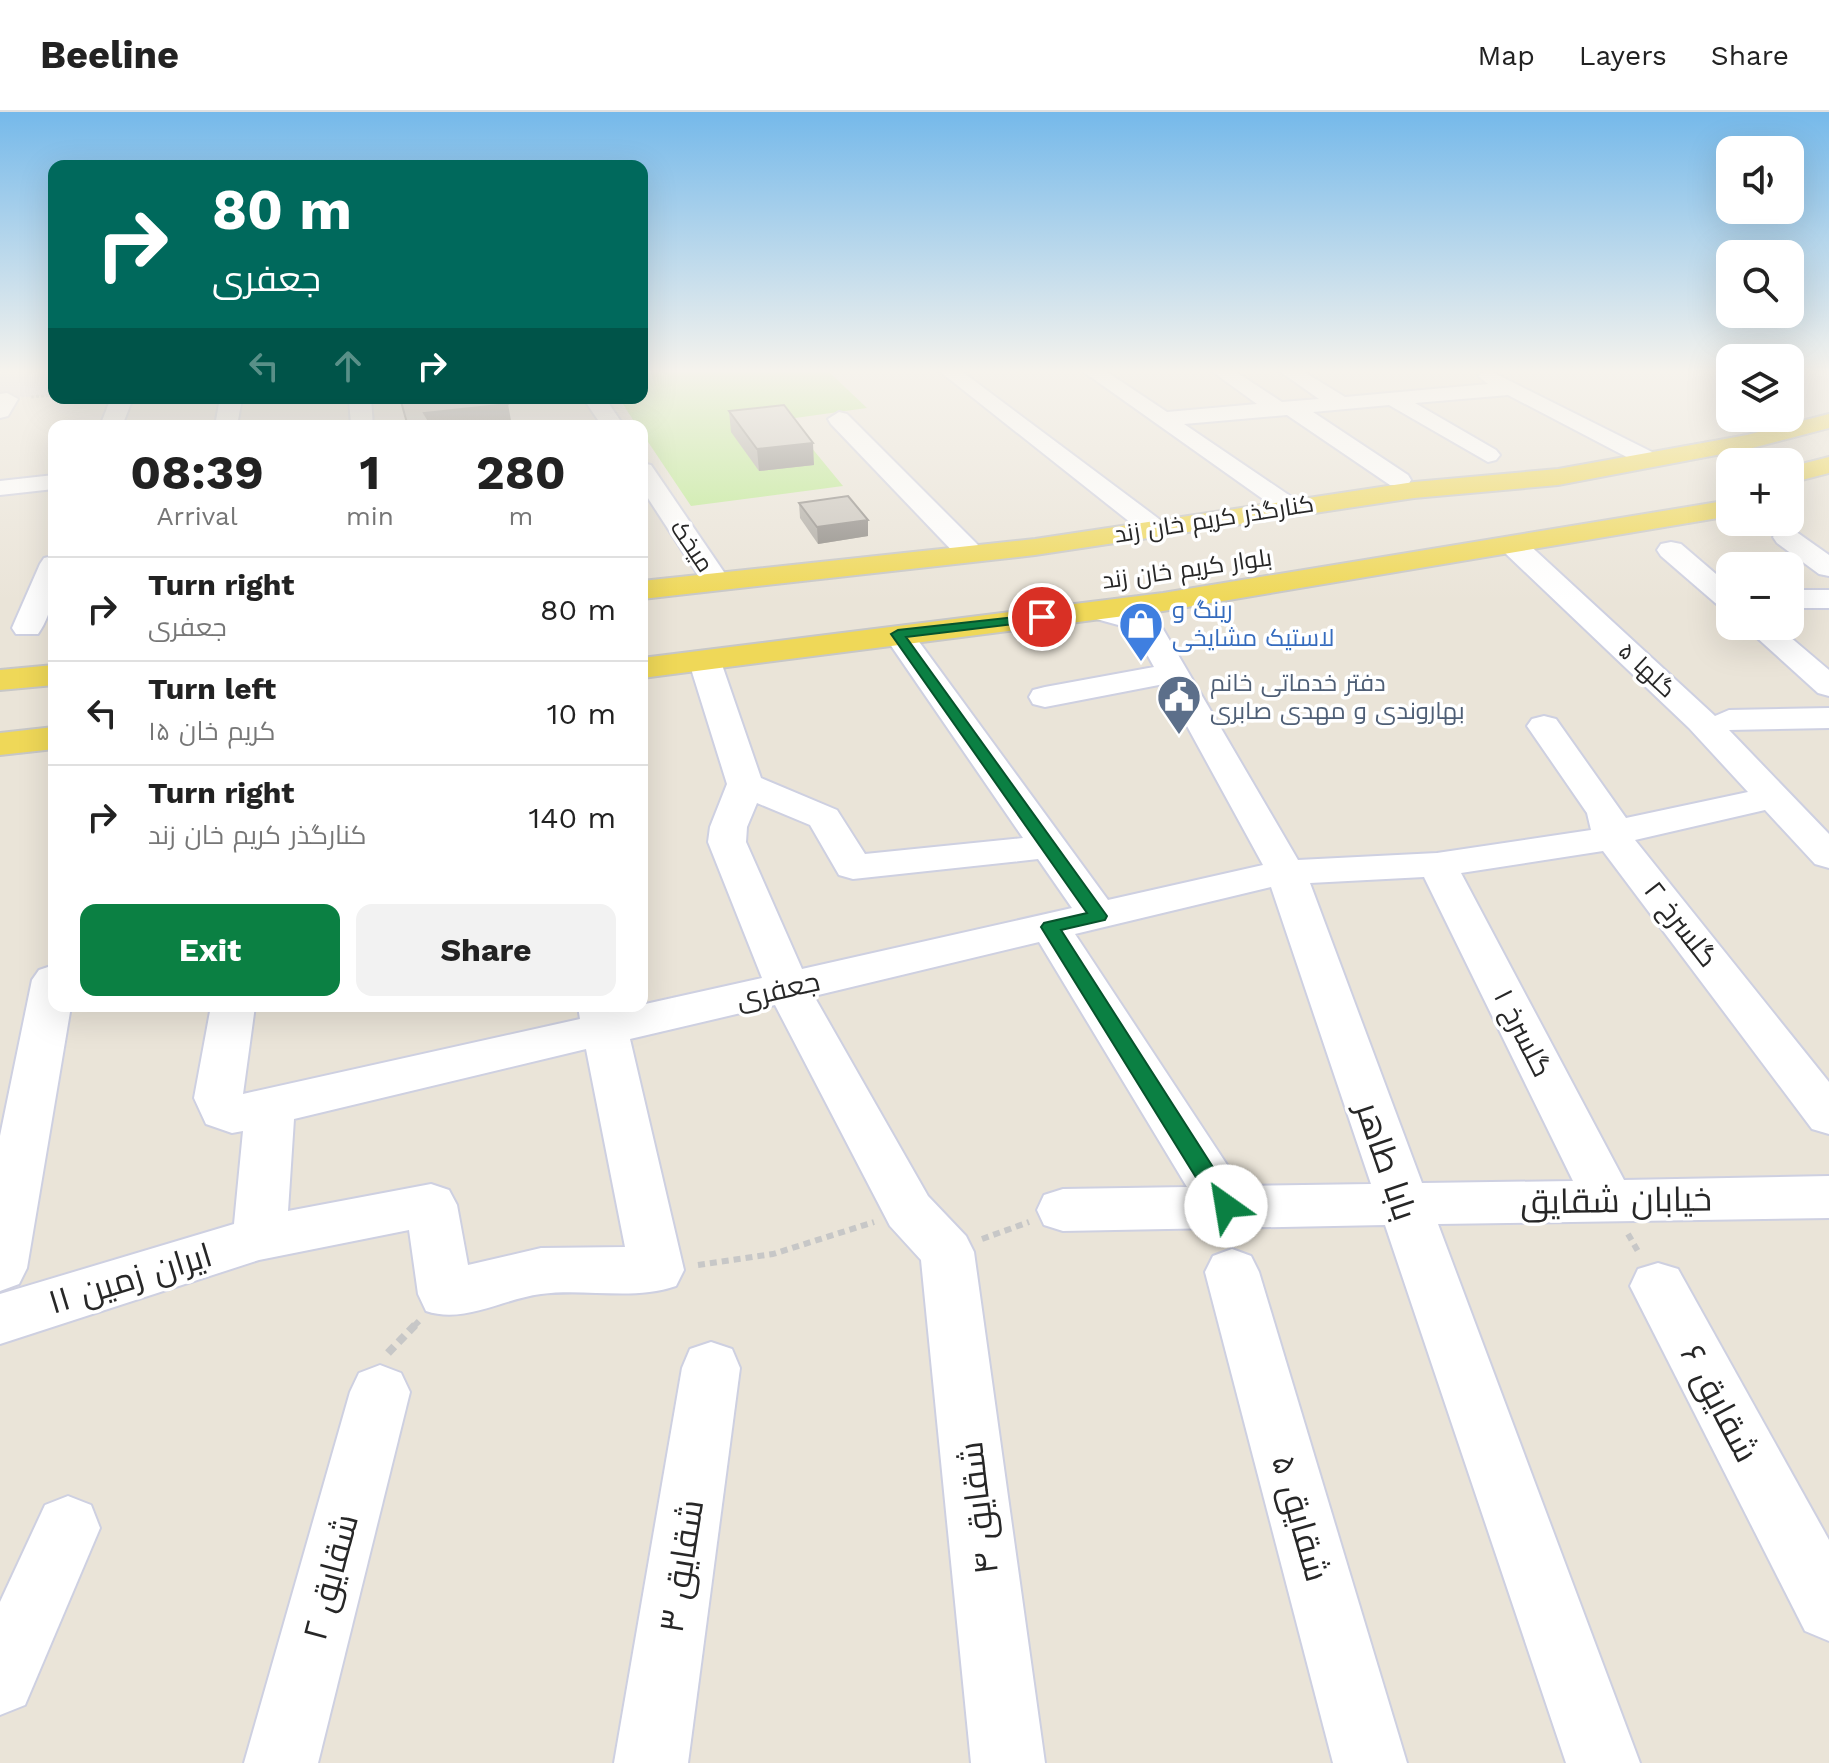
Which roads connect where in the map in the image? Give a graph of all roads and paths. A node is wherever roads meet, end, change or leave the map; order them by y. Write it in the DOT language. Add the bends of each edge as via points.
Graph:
graph roads {
  1 [pos="866,447"];
  2 [pos="1048,447"];
  3 [pos="1206,447"];
  4 [pos="1346,447"];
  5 [pos="1475,447"];
  6 [pos="1625,447"];
  7 [pos="1721,447"];
  8 [pos="1825,447"];
  9 [pos="1804,452"];
  10 [pos="1488,455"];
  11 [pos="1650,460"];
  12 [pos="1829,465"];
  13 [pos="1716,471"];
  14 [pos="1804,471"];
  15 [pos="648,479"];
  16 [pos="1399,480"];
  17 [pos="48,483"];
  18 [pos="0,488"];
  19 [pos="1716,489"];
  20 [pos="1829,492"];
  21 [pos="1804,497"];
  22 [pos="1592,498"];
  23 [pos="1290,507"];
  24 [pos="1716,510"];
  25 [pos="1154,528"];
  26 [pos="1786,537"];
  27 [pos="1219,539"];
  28 [pos="1068,541"];
  29 [pos="1514,546"];
  30 [pos="1671,550"];
  31 [pos="970,553"];
  32 [pos="1399,561"];
  33 [pos="1829,568"];
  34 [pos="1181,570"];
  35 [pos="716,581"];
  36 [pos="648,589"];
  37 [pos="1716,589"];
  38 [pos="1804,599"];
  39 [pos="1829,599"];
  40 [pos="648,607"];
  41 [pos="1136,612"];
  42 [pos="899,616"];
  43 [pos="48,631"];
  44 [pos="1775,640"];
  45 [pos="695,647"];
  46 [pos="0,658"];
  47 [pos="45,665"];
  48 [pos="648,666"];
  49 [pos="1173,673"];
  50 [pos="0,680"];
  51 [pos="1829,686"];
  52 [pos="1045,697"];
  53 [pos="0,709"];
  54 [pos="1829,718"];
  55 [pos="1729,720"];
  56 [pos="1544,726"];
  57 [pos="48,739"];
  58 [pos="0,744"];
  59 [pos="745,784"];
  60 [pos="1776,797"];
  61 [pos="1612,836"];
  62 [pos="1046,847"];
  63 [pos="1829,856"];
  64 [pos="1437,865"];
  65 [pos="1286,872"];
  66 [pos="1098,916"];
  67 [pos="1050,927"];
  68 [pos="788,988"];
  69 [pos="648,1011"];
  70 [pos="48,1012"];
  71 [pos="232,1012"];
  72 [pos="640,1012"];
  73 [pos="603,1018"];
  74 [pos="247,1110"];
  75 [pos="1829,1116"];
  76 [pos="1829,1197"];
  77 [pos="1609,1200"];
  78 [pos="1402,1204"];
  79 [pos="1226,1206"];
  80 [pos="1063,1210"];
  81 [pos="928,1232"];
  82 [pos="259,1238"];
  83 [pos="0,1268"];
  84 [pos="657,1270"];
  85 [pos="1232,1272"];
  86 [pos="1658,1286"];
  87 [pos="446,1294"];
  88 [pos="0,1319"];
  89 [pos="711,1368"];
  90 [pos="380,1392"];
  91 [pos="68,1528"];
  92 [pos="1829,1607"];
  93 [pos="0,1680"];
  94 [pos="281,1763"];
  95 [pos="651,1763"];
  96 [pos="1008,1763"];
  97 [pos="1370,1763"];
  98 [pos="1603,1763"];
  1 -- 31 [label="street"];
  2 -- 25 [label="street"];
  3 -- 23 [label="street"];
  4 -- 16 [label="street"];
  5 -- 10 [label="street"];
  6 -- 11 [label="street"];
  7 -- 11 [label="main road, کنارگذر کریم خان زند"];
  8 -- 9 [label="main road"];
  11 -- 22 [label="main road, کنارگذر کریم خان زند"];
  12 -- 14 [label="main road"];
  13 -- 22 [label="main road, بلوار کریم خان زند"];
  15 -- 35 [label="street, میخک"];
  17 -- 18 [label="street"];
  19 -- 22 [label="main road, بلوار کریم خان زند"];
  20 -- 21 [label="main road"];
  22 -- 23 [label="main road, کنارگذر کریم خان زند" via="1522,477"];
  22 -- 27 [label="main road, بلوار کریم خان زند"];
  22 -- 32 [label="main road"];
  22 -- 34 [label="main road, بلوار کریم خان زند"];
  23 -- 25 [label="main road, کنارگذر کریم خان زند"];
  24 -- 29 [label="main road"];
  25 -- 28 [label="main road, کنارگذر کریم خان زند"];
  26 -- 33 [label="street"];
  27 -- 28 [label="main road"];
  27 -- 40 [label="main road, بلوار کریم خان زند"];
  28 -- 31 [label="main road, کنارگذر کریم خان زند"];
  29 -- 32 [label="main road"];
  29 -- 60 [label="street, گلها ۵"];
  30 -- 37 [label="street"];
  31 -- 35 [label="main road, کنارگذر کریم خان زند"];
  32 -- 41 [label="main road"];
  35 -- 36 [label="main road, کنارگذر کریم خان زند"];
  38 -- 39 [label="street"];
  41 -- 42 [label="main road"];
  41 -- 49 [label="street, بابا طاهر"];
  42 -- 45 [label="main road"];
  42 -- 62 [label="street"];
  43 -- 47 [label="street"];
  44 -- 51 [label="street"];
  45 -- 48 [label="main road"];
  45 -- 59 [label="street"];
  46 -- 47 [label="main road"];
  47 -- 50 [label="main road"];
  47 -- 53 [label="main road"];
  49 -- 52 [label="street"];
  49 -- 65 [label="street, بابا طاهر"];
  54 -- 55 [label="street"];
  56 -- 61 [label="street, گلسرخ ۲" via="1606,813"];
  57 -- 58 [label="main road"];
  59 -- 62 [label="street" via="824,818 853,867"];
  59 -- 68 [label="street" via="742,802 726,827 727,842"];
  60 -- 61 [label="street, جعفری"];
  60 -- 63 [label="street, گلها ۵"];
  61 -- 64 [label="street, جعفری"];
  61 -- 75 [label="street, گلسرخ ۲"];
  62 -- 66 [label="street"];
  64 -- 65 [label="street, جعفری"];
  64 -- 77 [label="street, گلسرخ ۱"];
  65 -- 66 [label="street, جعفری"];
  65 -- 78 [label="street, بابا طاهر"];
  66 -- 67 [label="street, جعفری"];
  67 -- 68 [label="street, جعفری"];
  67 -- 79 [label="street"];
  68 -- 69 [label="street, جعفری"];
  68 -- 81 [label="street"];
  70 -- 83 [label="street"];
  71 -- 74 [label="street" via="218,1098"];
  72 -- 73 [label="street, جعفری"];
  73 -- 74 [label="street, جعفری"];
  73 -- 84 [label="street"];
  74 -- 82 [label="street"];
  76 -- 77 [label="street, خیابان شقایق"];
  77 -- 78 [label="street, خیابان شقایق"];
  77 -- 86 [label="path"];
  78 -- 79 [label="street, خیابان شقایق"];
  78 -- 98 [label="street, بابا طاهر"];
  79 -- 80 [label="street, خیابان شقایق"];
  80 -- 81 [label="path"];
  81 -- 84 [label="path"];
  81 -- 96 [label="street, شقایق ۴"];
  82 -- 87 [label="street, ایران زمین ۱۱" via="431,1205"];
  82 -- 88 [label="street, ایران زمین ۱۱"];
  84 -- 87 [label="street" via="541,1271"];
  85 -- 97 [label="street, شقایق ۵"];
  86 -- 92 [label="street, شقایق ۶"];
  87 -- 90 [label="path" via="386,1355"];
  89 -- 95 [label="street, شقایق ۳"];
  90 -- 94 [label="street, شقایق ۲"];
  91 -- 93 [label="street"];
}
